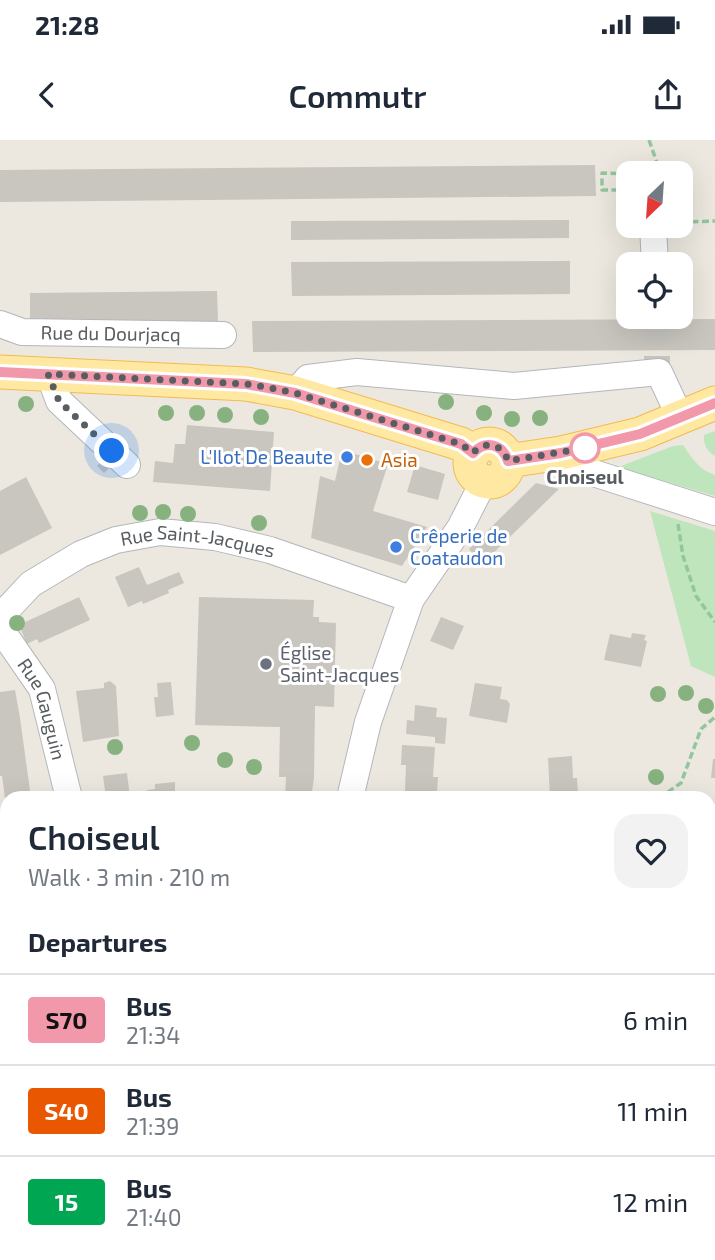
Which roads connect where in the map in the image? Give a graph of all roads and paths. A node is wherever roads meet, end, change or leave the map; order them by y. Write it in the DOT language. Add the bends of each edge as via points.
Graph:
graph roads {
  1 [pos="649,140"];
  2 [pos="656,161"];
  3 [pos="616,174"];
  4 [pos="616,190"];
  5 [pos="715,221"];
  6 [pos="693,222"];
  7 [pos="0,324"];
  8 [pos="223,335"];
  9 [pos="0,372"];
  10 [pos="48,374"];
  11 [pos="295,393"];
  12 [pos="715,403"];
  13 [pos="680,417"];
  14 [pos="561,453"];
  15 [pos="127,465"];
  16 [pos="488,465"];
  17 [pos="715,512"];
  18 [pos="678,519"];
  19 [pos="411,599"];
  20 [pos="0,617"];
  21 [pos="715,622"];
  22 [pos="0,628"];
  23 [pos="715,717"];
  24 [pos="67,791"];
  25 [pos="353,791"];
  26 [pos="669,791"];
  1 -- 2 [label="path"];
  3 -- 4 [label="path" via="602,173 601,190"];
  5 -- 6 [label="path"];
  7 -- 8 [label="street, Rue du Dourjacq" via="22,332"];
  9 -- 10 [label="main road"];
  10 -- 11 [label="main road" via="246,384"];
  10 -- 15 [label="street" via="59,401"];
  11 -- 13 [label="street" via="308,379 357,372 514,386 658,368"];
  11 -- 16 [label="main road" via="461,444"];
  12 -- 13 [label="main road"];
  13 -- 14 [label="main road" via="640,434"];
  14 -- 16 [label="main road"];
  14 -- 17 [label="street" via="581,468"];
  16 -- 19 [label="street" via="460,528"];
  18 -- 21 [label="path" via="688,575 696,596"];
  19 -- 20 [label="street, Rue Saint-Jacques" via="270,551 215,537 160,532 116,540 81,554 31,584"];
  19 -- 25 [label="street" via="368,722"];
  22 -- 24 [label="street, Rue Gauguin" via="43,689"];
  23 -- 26 [label="path" via="701,729 681,783"];
}
